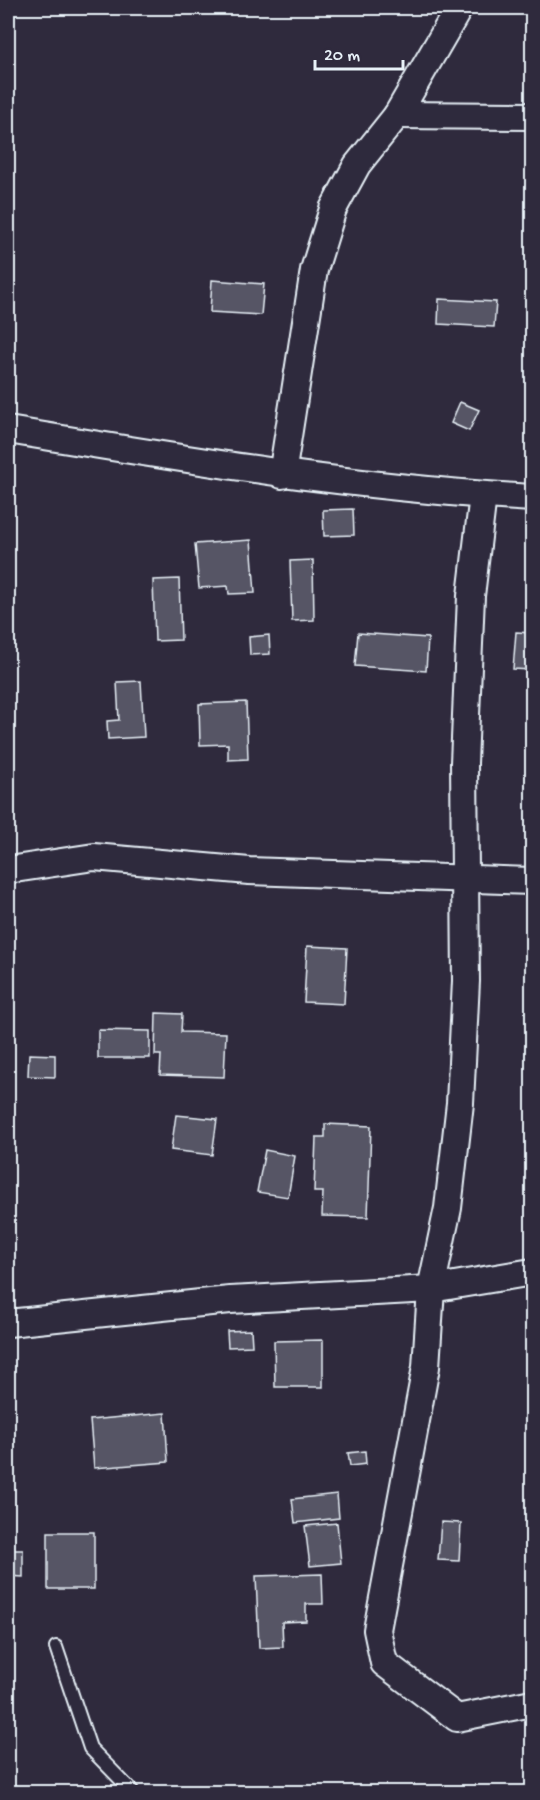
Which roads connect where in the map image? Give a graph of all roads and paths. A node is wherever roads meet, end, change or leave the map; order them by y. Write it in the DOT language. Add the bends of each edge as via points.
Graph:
graph roads {
  1 [pos="459,8"];
  2 [pos="397,115"];
  3 [pos="532,116"];
  4 [pos="8,430"];
  5 [pos="282,475"];
  6 [pos="483,495"];
  7 [pos="532,498"];
  8 [pos="8,870"];
  9 [pos="466,877"];
  10 [pos="532,881"];
  11 [pos="532,1272"];
  12 [pos="431,1289"];
  13 [pos="8,1323"];
  14 [pos="57,1647"];
  15 [pos="532,1704"];
  16 [pos="133,1792"];
  1 -- 2 [label="street"];
  2 -- 3 [label="street"];
  2 -- 5 [label="street" via="357,165 333,209 314,270"];
  4 -- 5 [label="street"];
  5 -- 6 [label="street"];
  6 -- 7 [label="street"];
  6 -- 9 [label="street" via="471,596 464,763"];
  8 -- 9 [label="street" via="94,857 249,871"];
  9 -- 10 [label="street"];
  9 -- 12 [label="street" via="460,1103 448,1208"];
  11 -- 12 [label="street"];
  12 -- 13 [label="street" via="230,1300"];
  12 -- 15 [label="street" via="426,1366 377,1630 384,1663 457,1719"];
  14 -- 16 [label="lane" via="90,1748"];
}
